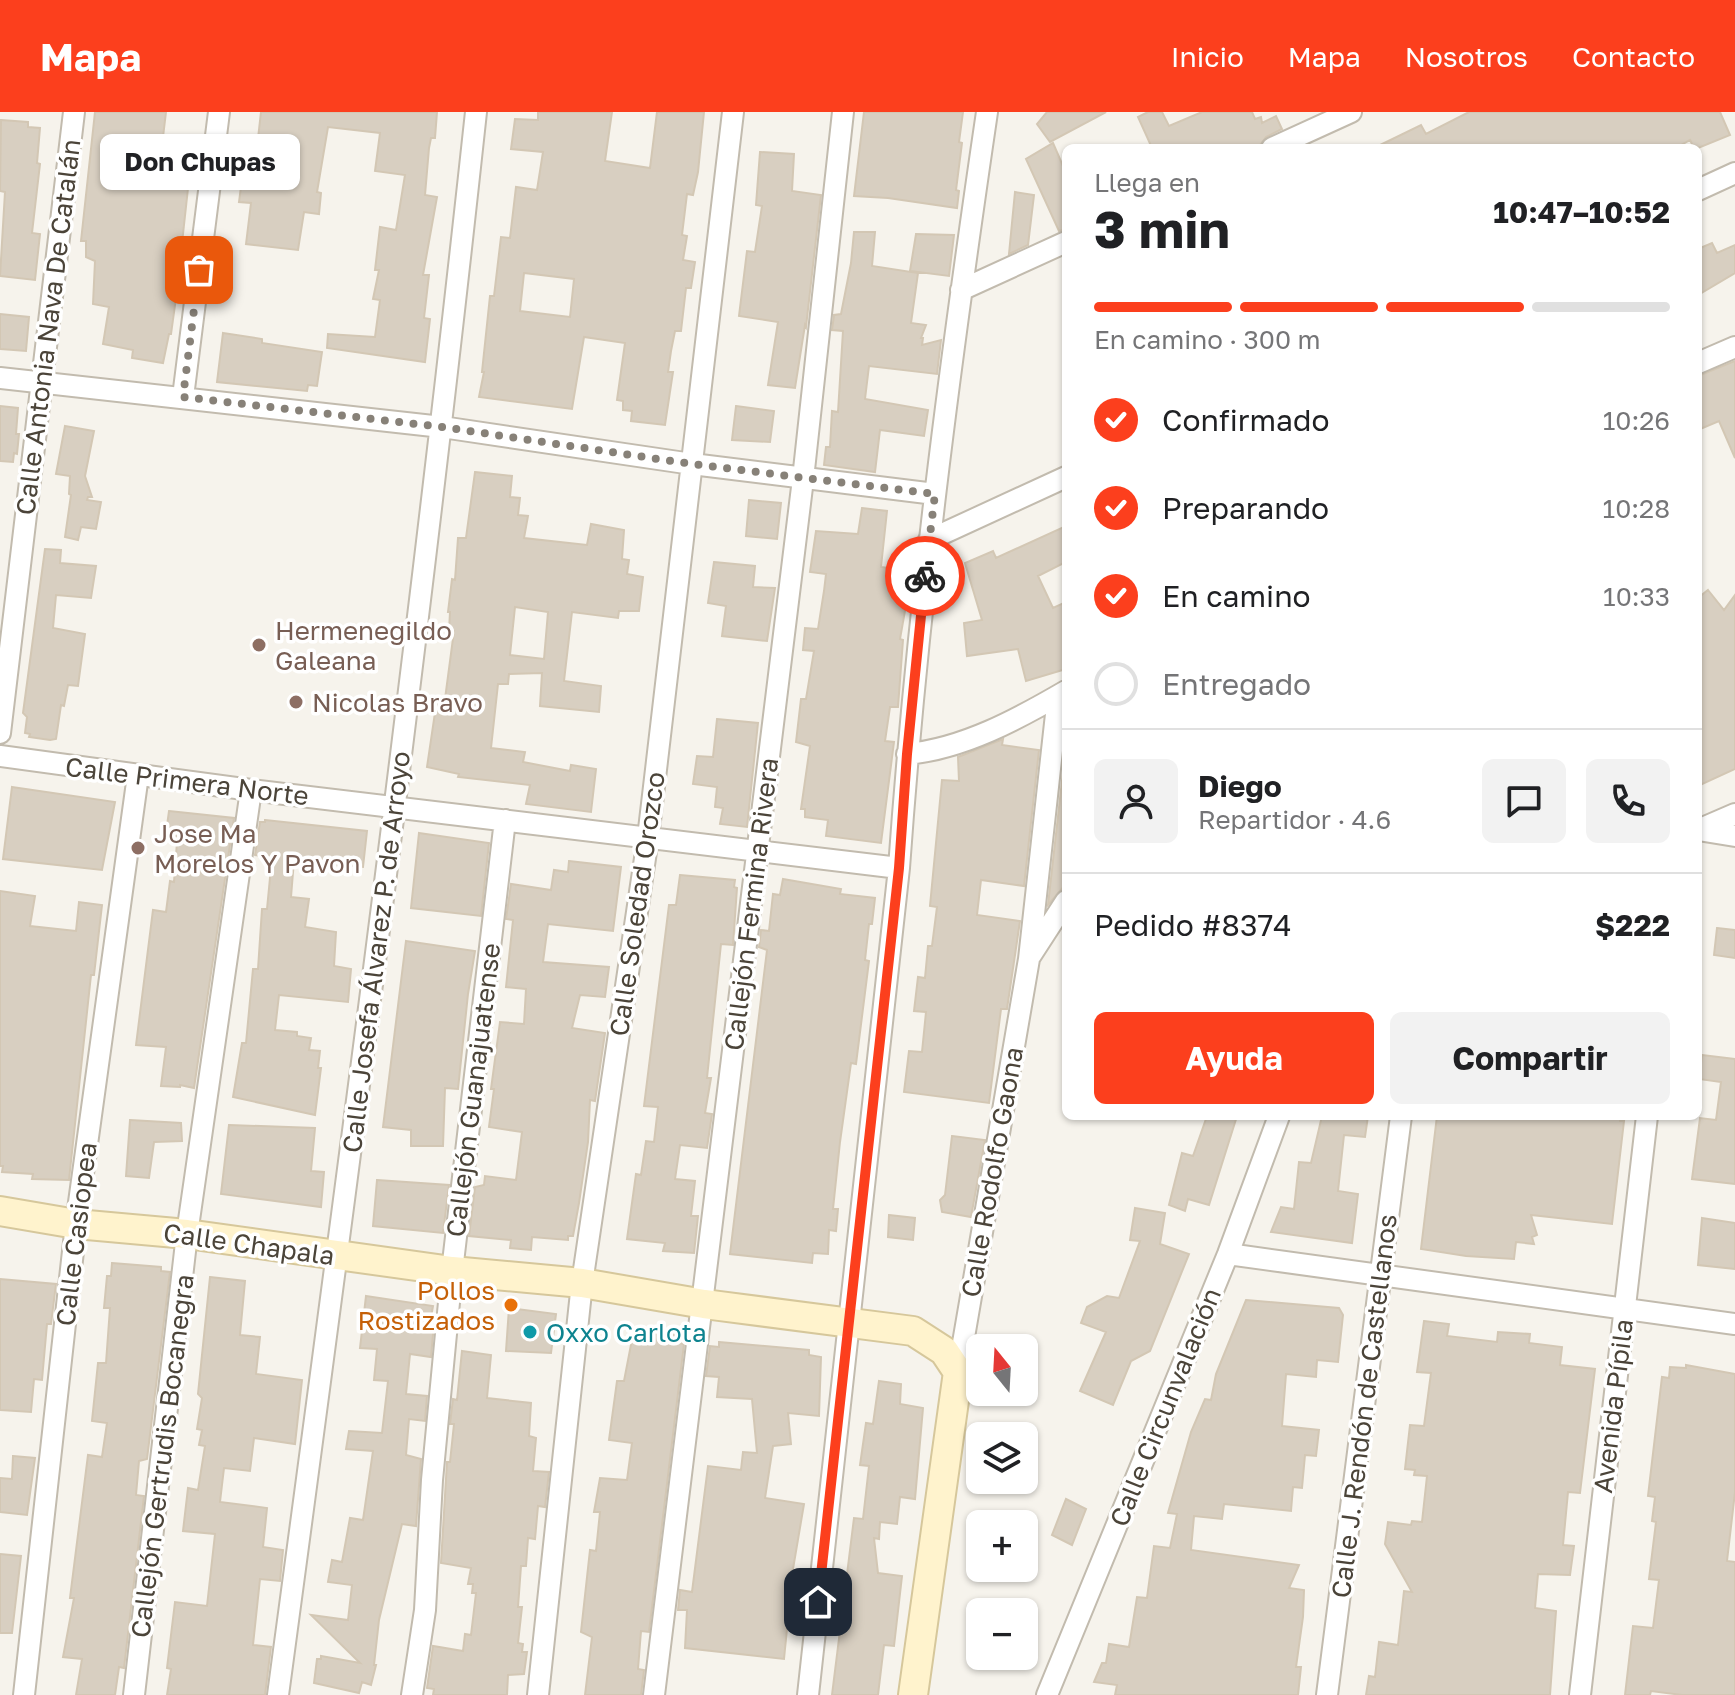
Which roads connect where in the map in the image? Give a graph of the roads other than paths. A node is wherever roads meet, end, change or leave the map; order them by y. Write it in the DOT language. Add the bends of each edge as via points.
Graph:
graph roads {
  1 [pos="74,112"];
  2 [pos="219,112"];
  3 [pos="476,112"];
  4 [pos="733,112"];
  5 [pos="843,112"];
  6 [pos="987,112"];
  7 [pos="1351,112"];
  8 [pos="1281,144"];
  9 [pos="1735,173"];
  10 [pos="1702,188"];
  11 [pos="1062,244"];
  12 [pos="961,290"];
  13 [pos="1735,347"];
  14 [pos="1702,361"];
  15 [pos="0,378"];
  16 [pos="41,382"];
  17 [pos="183,397"];
  18 [pos="442,427"];
  19 [pos="692,464"];
  20 [pos="803,479"];
  21 [pos="1062,479"];
  22 [pos="935,494"];
  23 [pos="929,540"];
  24 [pos="1062,693"];
  25 [pos="0,733"];
  26 [pos="907,754"];
  27 [pos="0,756"];
  28 [pos="138,775"];
  29 [pos="251,790"];
  30 [pos="394,806"];
  31 [pos="1735,814"];
  32 [pos="505,820"];
  33 [pos="1702,828"];
  34 [pos="1702,831"];
  35 [pos="1735,836"];
  36 [pos="648,838"];
  37 [pos="757,852"];
  38 [pos="899,868"];
  39 [pos="1062,907"];
  40 [pos="1029,959"];
  41 [pos="1278,1120"];
  42 [pos="1400,1120"];
  43 [pos="1647,1120"];
  44 [pos="0,1211"];
  45 [pos="76,1224"];
  46 [pos="187,1234"];
  47 [pos="1228,1254"];
  48 [pos="337,1256"];
  49 [pos="452,1271"];
  50 [pos="1381,1275"];
  51 [pos="582,1283"];
  52 [pos="704,1304"];
  53 [pos="1625,1309"];
  54 [pos="851,1321"];
  55 [pos="1735,1324"];
  56 [pos="958,1372"];
  57 [pos="24,1695"];
  58 [pos="134,1695"];
  59 [pos="278,1695"];
  60 [pos="412,1695"];
  61 [pos="538,1695"];
  62 [pos="654,1695"];
  63 [pos="808,1695"];
  64 [pos="913,1695"];
  65 [pos="1047,1695"];
  66 [pos="1327,1695"];
  67 [pos="1580,1695"];
  1 -- 16 [label="street, Calle Antonia Nava De Catalán"];
  2 -- 17 [label="street"];
  3 -- 18 [label="street, Calle Josefa Álvarez P. de Arroyo"];
  4 -- 19 [label="street, Calle Soledad Orozco"];
  5 -- 20 [label="street, Callejón Fermina Rivera"];
  6 -- 12 [label="street"];
  7 -- 8 [label="street"];
  9 -- 10 [label="street"];
  11 -- 12 [label="street"];
  12 -- 22 [label="street"];
  13 -- 14 [label="street"];
  15 -- 16 [label="street"];
  16 -- 17 [label="street"];
  16 -- 25 [label="street, Calle Antonia Nava De Catalán"];
  17 -- 18 [label="street"];
  18 -- 19 [label="street"];
  18 -- 30 [label="street, Calle Josefa Álvarez P. de Arroyo"];
  19 -- 20 [label="street"];
  19 -- 36 [label="street, Calle Soledad Orozco"];
  20 -- 22 [label="street"];
  20 -- 37 [label="street, Callejón Fermina Rivera"];
  21 -- 23 [label="street"];
  22 -- 23 [label="street"];
  23 -- 26 [label="street"];
  24 -- 26 [label="street" via="971,739"];
  24 -- 40 [label="street, Calle Rodolfo Gaona"];
  26 -- 38 [label="street"];
  27 -- 28 [label="street, Calle Primera Norte"];
  28 -- 29 [label="street, Calle Primera Norte"];
  28 -- 45 [label="street, Calle Casiopea"];
  29 -- 30 [label="street, Calle Primera Norte"];
  29 -- 46 [label="street, Callejón Gertrudis Bocanegra"];
  30 -- 32 [label="street, Calle Primera Norte"];
  30 -- 48 [label="street, Calle Josefa Álvarez P. de Arroyo"];
  31 -- 33 [label="street"];
  32 -- 36 [label="street, Calle Primera Norte"];
  32 -- 49 [label="street, Callejón Guanajuatense"];
  34 -- 35 [label="street"];
  36 -- 37 [label="street, Calle Primera Norte"];
  36 -- 51 [label="street, Calle Soledad Orozco"];
  37 -- 38 [label="street, Calle Primera Norte"];
  37 -- 52 [label="street, Callejón Fermina Rivera"];
  38 -- 54 [label="street"];
  39 -- 40 [label="street"];
  40 -- 56 [label="street, Calle Rodolfo Gaona"];
  41 -- 47 [label="street, Calle Circunvalación"];
  42 -- 50 [label="street, Calle J. Rendón de Castellanos"];
  43 -- 53 [label="street, Avenida Pípila"];
  44 -- 45 [label="street, Calle Chapala"];
  45 -- 46 [label="street, Calle Chapala"];
  45 -- 57 [label="street, Calle Casiopea"];
  46 -- 48 [label="street, Calle Chapala"];
  46 -- 58 [label="street, Callejón Gertrudis Bocanegra"];
  47 -- 50 [label="street"];
  47 -- 65 [label="street, Calle Circunvalación"];
  48 -- 49 [label="street, Calle Chapala"];
  48 -- 59 [label="street, Calle Josefa Álvarez P. de Arroyo"];
  49 -- 51 [label="street, Calle Chapala"];
  49 -- 60 [label="street, Callejón Guanajuatense" via="425,1610"];
  50 -- 53 [label="street"];
  50 -- 66 [label="street, Calle J. Rendón de Castellanos"];
  51 -- 52 [label="street, Calle Chapala"];
  51 -- 61 [label="street, Calle Soledad Orozco"];
  52 -- 54 [label="street, Calle Chapala"];
  52 -- 62 [label="street, Callejón Fermina Rivera"];
  53 -- 55 [label="street"];
  53 -- 67 [label="street, Avenida Pípila"];
  54 -- 56 [label="street, Calle Chapala" via="913,1331 944,1351"];
  54 -- 63 [label="street"];
  56 -- 64 [label="street, Calle Rodolfo Gaona"];
}
